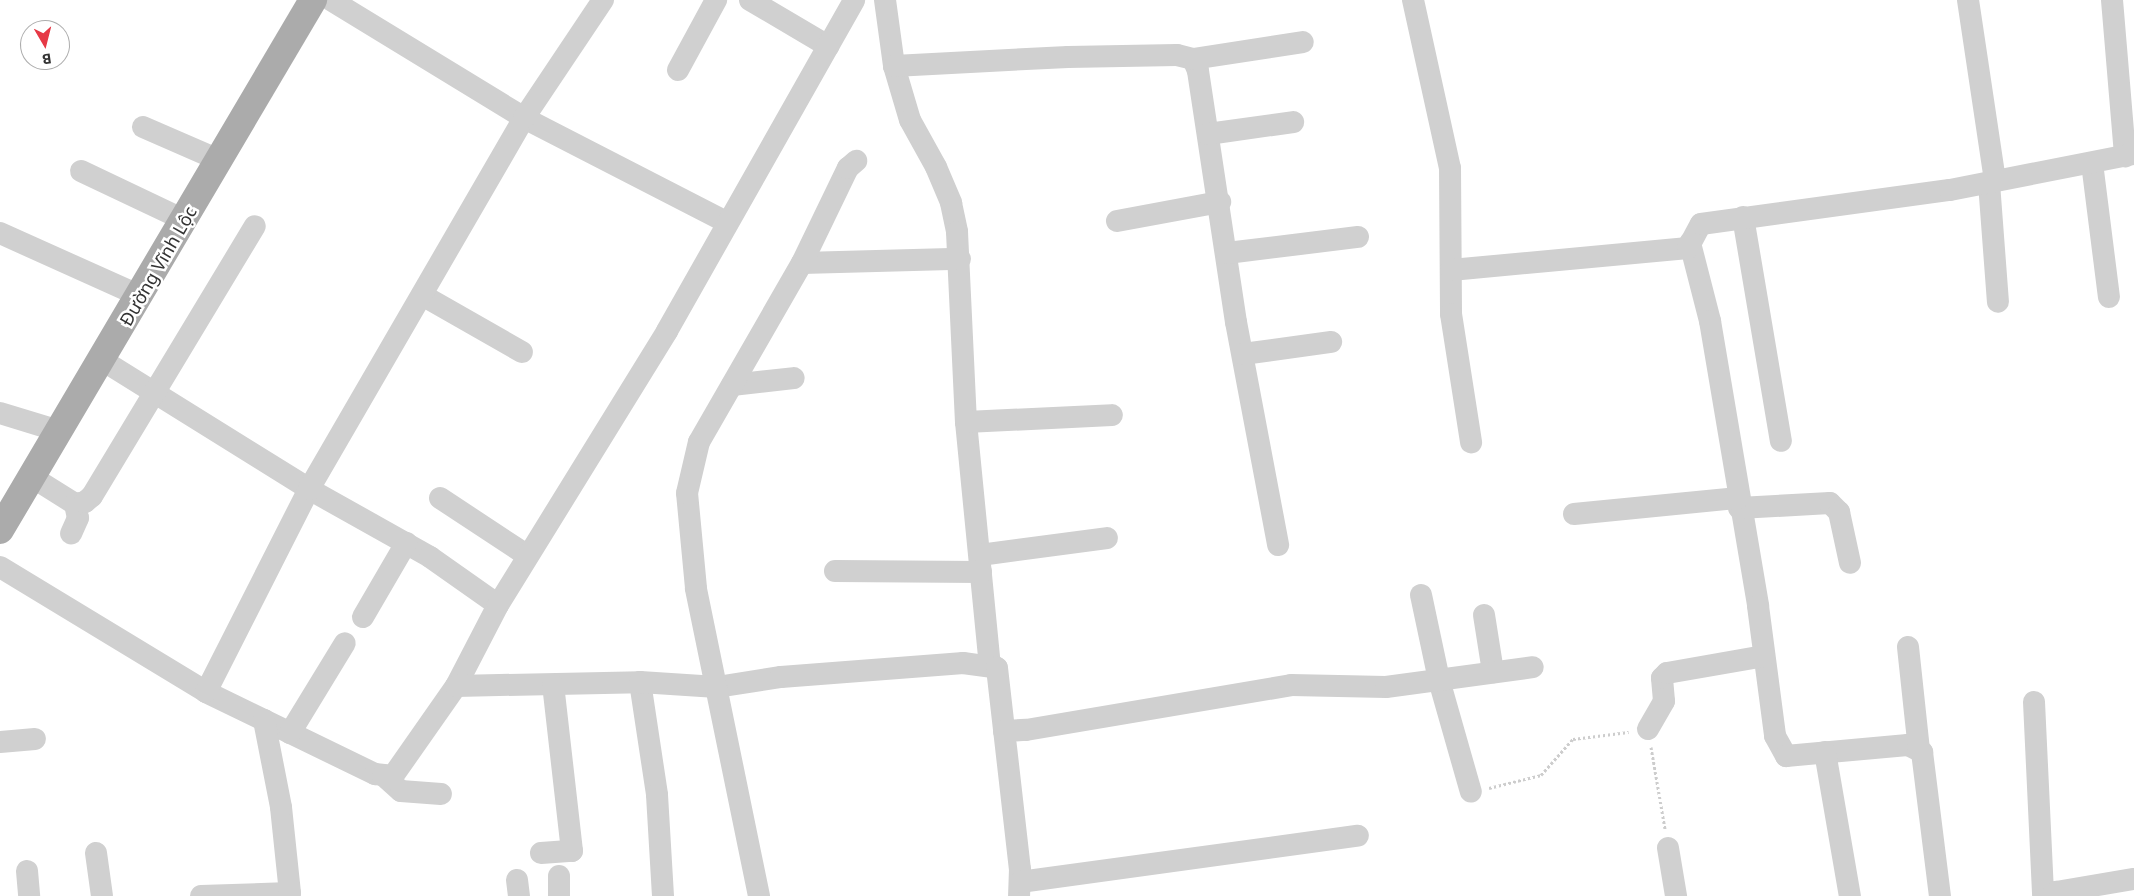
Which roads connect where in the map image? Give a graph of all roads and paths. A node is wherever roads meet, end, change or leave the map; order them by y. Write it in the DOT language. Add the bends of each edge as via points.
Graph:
graph roads {
  1 [pos="312,0"];
  2 [pos="331,0"];
  3 [pos="603,0"];
  4 [pos="716,0"];
  5 [pos="750,0"];
  6 [pos="854,0"];
  7 [pos="885,0"];
  8 [pos="1413,0"];
  9 [pos="1968,0"];
  10 [pos="2112,0"];
  11 [pos="1303,42"];
  12 [pos="828,46"];
  13 [pos="1193,59"];
  14 [pos="894,66"];
  15 [pos="678,70"];
  16 [pos="524,118"];
  17 [pos="1293,122"];
  18 [pos="143,127"];
  19 [pos="1208,134"];
  20 [pos="2129,155"];
  21 [pos="219,160"];
  22 [pos="856,161"];
  23 [pos="2092,163"];
  24 [pos="81,170"];
  25 [pos="1992,182"];
  26 [pos="1220,202"];
  27 [pos="1743,217"];
  28 [pos="184,220"];
  29 [pos="1117,221"];
  30 [pos="728,223"];
  31 [pos="255,226"];
  32 [pos="0,233"];
  33 [pos="1358,236"];
  34 [pos="1690,243"];
  35 [pos="1227,253"];
  36 [pos="960,259"];
  37 [pos="802,263"];
  38 [pos="1451,270"];
  39 [pos="422,295"];
  40 [pos="140,296"];
  41 [pos="2109,297"];
  42 [pos="1998,302"];
  43 [pos="1330,342"];
  44 [pos="522,352"];
  45 [pos="1243,354"];
  46 [pos="102,360"];
  47 [pos="794,378"];
  48 [pos="732,385"];
  49 [pos="154,394"];
  50 [pos="0,413"];
  51 [pos="1112,416"];
  52 [pos="966,422"];
  53 [pos="59,431"];
  54 [pos="1780,441"];
  55 [pos="1471,442"];
  56 [pos="32,477"];
  57 [pos="309,489"];
  58 [pos="440,498"];
  59 [pos="1738,503"];
  60 [pos="75,504"];
  61 [pos="1574,514"];
  62 [pos="2,525"];
  63 [pos="70,534"];
  64 [pos="1107,538"];
  65 [pos="406,543"];
  66 [pos="1278,545"];
  67 [pos="528,556"];
  68 [pos="981,563"];
  69 [pos="1850,563"];
  70 [pos="0,567"];
  71 [pos="835,571"];
  72 [pos="1421,596"];
  73 [pos="498,605"];
  74 [pos="1484,615"];
  75 [pos="363,617"];
  76 [pos="345,643"];
  77 [pos="1908,647"];
  78 [pos="1764,656"];
  79 [pos="990,666"];
  80 [pos="1533,667"];
  81 [pos="1493,672"];
  82 [pos="1439,680"];
  83 [pos="640,682"];
  84 [pos="554,685"];
  85 [pos="456,686"];
  86 [pos="717,687"];
  87 [pos="206,692"];
  88 [pos="2034,702"];
  89 [pos="264,720"];
  90 [pos="1648,728"];
  91 [pos="1004,731"];
  92 [pos="290,732"];
  93 [pos="35,740"];
  94 [pos="0,742"];
  95 [pos="1919,750"];
  96 [pos="1825,752"];
  97 [pos="383,775"];
  98 [pos="1471,792"];
  99 [pos="441,794"];
  100 [pos="1358,836"];
  101 [pos="1668,848"];
  102 [pos="96,853"];
  103 [pos="541,853"];
  104 [pos="27,871"];
  105 [pos="2134,879"];
  106 [pos="1020,889"];
  107 [pos="290,894"];
  108 [pos="29,896"];
  109 [pos="102,896"];
  110 [pos="201,896"];
  111 [pos="663,896"];
  112 [pos="759,896"];
  113 [pos="1676,896"];
  114 [pos="1850,896"];
  115 [pos="1940,896"];
  116 [pos="2043,896"];
  117 [pos="2052,896"];
  1 -- 21 [label="main road, Đường Vĩnh Lộc"];
  2 -- 16 [label="street"];
  3 -- 16 [label="street"];
  4 -- 15 [label="street"];
  5 -- 12 [label="street"];
  6 -- 12 [label="street"];
  7 -- 14 [label="street"];
  8 -- 38 [label="street" via="1450,168"];
  9 -- 25 [label="street"];
  10 -- 20 [label="street"];
  11 -- 13 [label="street"];
  12 -- 30 [label="street"];
  13 -- 14 [label="street" via="1177,55 1068,57"];
  13 -- 19 [label="street" via="1198,71"];
  14 -- 36 [label="street" via="910,120 951,203"];
  16 -- 30 [label="street"];
  16 -- 39 [label="street"];
  17 -- 19 [label="street"];
  18 -- 21 [label="street"];
  19 -- 26 [label="street"];
  20 -- 23 [label="street"];
  21 -- 28 [label="main road, Đường Vĩnh Lộc"];
  22 -- 37 [label="street" via="848,168"];
  23 -- 25 [label="street"];
  23 -- 41 [label="street"];
  24 -- 28 [label="street"];
  25 -- 27 [label="street"];
  25 -- 42 [label="street"];
  26 -- 29 [label="street"];
  26 -- 35 [label="street"];
  27 -- 34 [label="street" via="1701,224"];
  27 -- 54 [label="street"];
  28 -- 40 [label="main road, Đường Vĩnh Lộc"];
  30 -- 67 [label="street" via="668,330"];
  31 -- 49 [label="street"];
  32 -- 40 [label="street"];
  33 -- 35 [label="street"];
  34 -- 38 [label="street" via="1688,248"];
  34 -- 59 [label="street" via="1710,321"];
  35 -- 45 [label="street"];
  36 -- 37 [label="street"];
  36 -- 52 [label="street" via="960,330"];
  37 -- 48 [label="street"];
  38 -- 55 [label="street" via="1451,314"];
  39 -- 44 [label="street"];
  39 -- 57 [label="street"];
  40 -- 46 [label="main road, Đường Vĩnh Lộc"];
  43 -- 45 [label="street"];
  45 -- 66 [label="street"];
  46 -- 49 [label="street"];
  46 -- 53 [label="main road, Đường Vĩnh Lộc"];
  47 -- 48 [label="street"];
  48 -- 86 [label="street" via="699,442 687,493 696,588"];
  49 -- 57 [label="street"];
  49 -- 60 [label="street" via="92,496"];
  50 -- 53 [label="street"];
  51 -- 52 [label="street"];
  52 -- 68 [label="street"];
  53 -- 56 [label="main road, Đường Vĩnh Lộc"];
  56 -- 60 [label="street"];
  56 -- 62 [label="main road, Đường Vĩnh Lộc"];
  57 -- 65 [label="street"];
  57 -- 87 [label="street"];
  58 -- 67 [label="street"];
  59 -- 61 [label="street"];
  59 -- 69 [label="street" via="1830,503 1839,512"];
  59 -- 78 [label="street"];
  60 -- 63 [label="street" via="78,518"];
  64 -- 68 [label="street"];
  65 -- 73 [label="street"];
  65 -- 75 [label="street"];
  67 -- 73 [label="street"];
  68 -- 71 [label="street"];
  68 -- 79 [label="street"];
  70 -- 87 [label="street"];
  72 -- 82 [label="street"];
  73 -- 85 [label="street"];
  74 -- 81 [label="street"];
  76 -- 92 [label="street"];
  77 -- 95 [label="street"];
  78 -- 90 [label="street" via="1666,673 1662,678 1664,701"];
  78 -- 96 [label="street" via="1774,736 1786,756"];
  79 -- 86 [label="street" via="963,663 781,677"];
  79 -- 91 [label="street" via="997,668"];
  80 -- 81 [label="street"];
  81 -- 82 [label="street"];
  82 -- 91 [label="street" via="1386,687 1291,685"];
  82 -- 98 [label="street"];
  83 -- 84 [label="street"];
  83 -- 86 [label="street"];
  83 -- 111 [label="street" via="657,794"];
  84 -- 85 [label="street"];
  84 -- 103 [label="street" via="572,851"];
  85 -- 97 [label="street" via="393,776"];
  86 -- 112 [label="street"];
  87 -- 89 [label="street"];
  88 -- 116 [label="street"];
  89 -- 92 [label="street"];
  89 -- 107 [label="street" via="281,807"];
  90 -- 98 [label="path" via="1573,739 1541,775"];
  90 -- 101 [label="path"];
  91 -- 106 [label="street"];
  92 -- 97 [label="street"];
  93 -- 94 [label="street"];
  95 -- 96 [label="street" via="1908,745"];
  95 -- 115 [label="street" via="1922,752"];
  96 -- 114 [label="street"];
  97 -- 99 [label="street" via="401,791"];
  100 -- 106 [label="street"];
  101 -- 113 [label="street"];
  102 -- 109 [label="street"];
  104 -- 108 [label="street"];
  105 -- 117 [label="street" via="2056,892"];
  107 -- 110 [label="street"];
}
